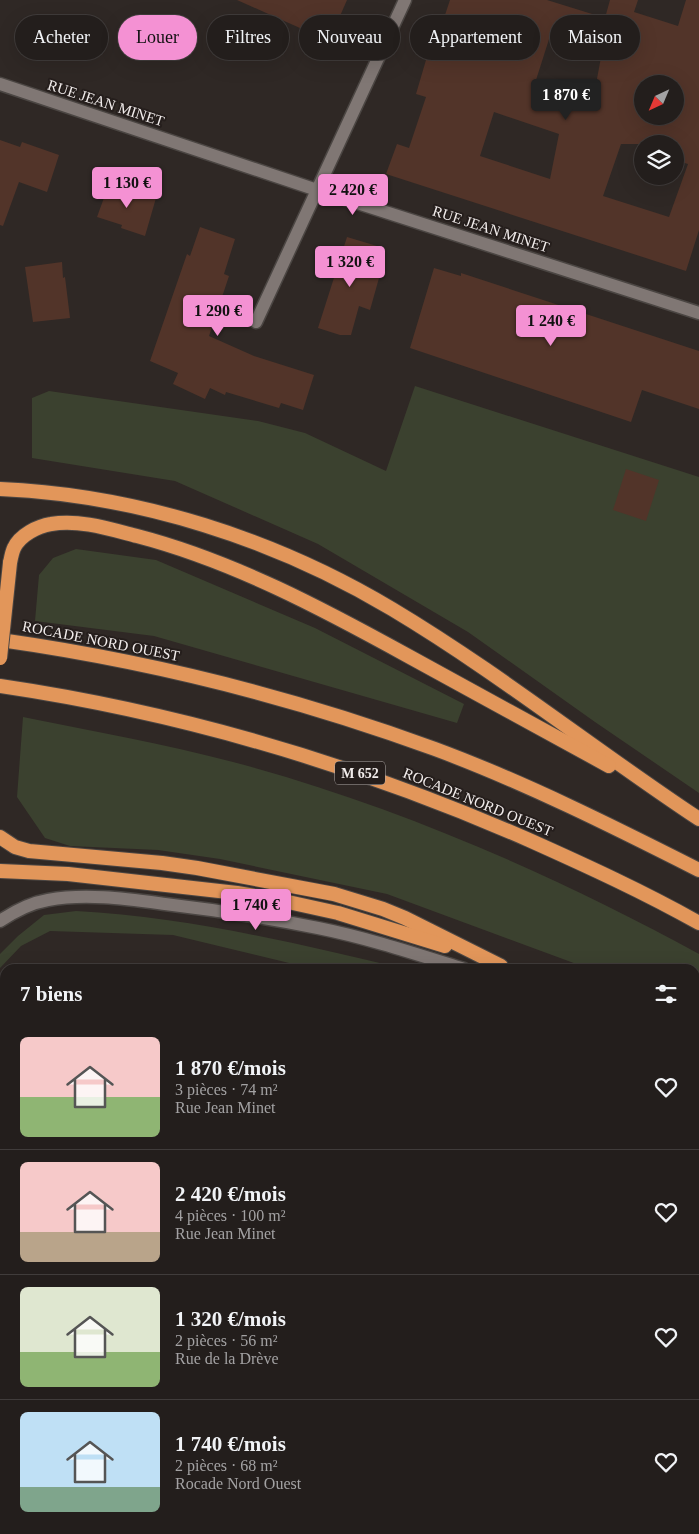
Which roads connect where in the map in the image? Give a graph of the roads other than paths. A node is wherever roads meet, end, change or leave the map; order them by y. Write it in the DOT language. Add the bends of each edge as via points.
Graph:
graph roads {
  1 [pos="405,0"];
  2 [pos="0,84"];
  3 [pos="0,89"];
  4 [pos="16,90"];
  5 [pos="317,190"];
  6 [pos="699,313"];
  7 [pos="256,322"];
  8 [pos="0,489"];
  9 [pos="0,640"];
  10 [pos="0,658"];
  11 [pos="0,686"];
  12 [pos="671,800"];
  13 [pos="699,819"];
  14 [pos="0,837"];
  15 [pos="699,870"];
  16 [pos="0,871"];
  17 [pos="18,873"];
  18 [pos="0,876"];
  19 [pos="0,921"];
  20 [pos="699,923"];
  21 [pos="449,964"];
  22 [pos="493,964"];
  23 [pos="496,964"];
  1 -- 5 [label="street"];
  2 -- 4 [label="street, RUE JEAN MINET"];
  3 -- 4 [label="street, RUE JEAN MINET"];
  4 -- 5 [label="street, RUE JEAN MINET"];
  5 -- 6 [label="street, RUE JEAN MINET"];
  5 -- 7 [label="street"];
  8 -- 12 [label="highway" via="97,499 168,516 255,542 308,565 392,609 460,653"];
  9 -- 15 [label="highway, ROCADE NORD OUEST" via="167,669 362,724 436,750 561,803"];
  10 -- 12 [label="highway, bridge" via="10,563 14,547 22,537 50,524 117,531 179,548 280,589 356,627"];
  11 -- 20 [label="highway, ROCADE NORD OUEST / M 652" via="76,698 182,722 349,769 517,835 603,873"];
  12 -- 13 [label="highway"];
  14 -- 23 [label="highway" via="15,848 28,851 162,863 334,894 405,918"];
  16 -- 17 [label="highway"];
  17 -- 18 [label="highway"];
  17 -- 22 [label="highway" via="112,878 279,900 412,935"];
  19 -- 21 [label="street" via="29,904 46,900 118,898 319,928 394,946"];
}
